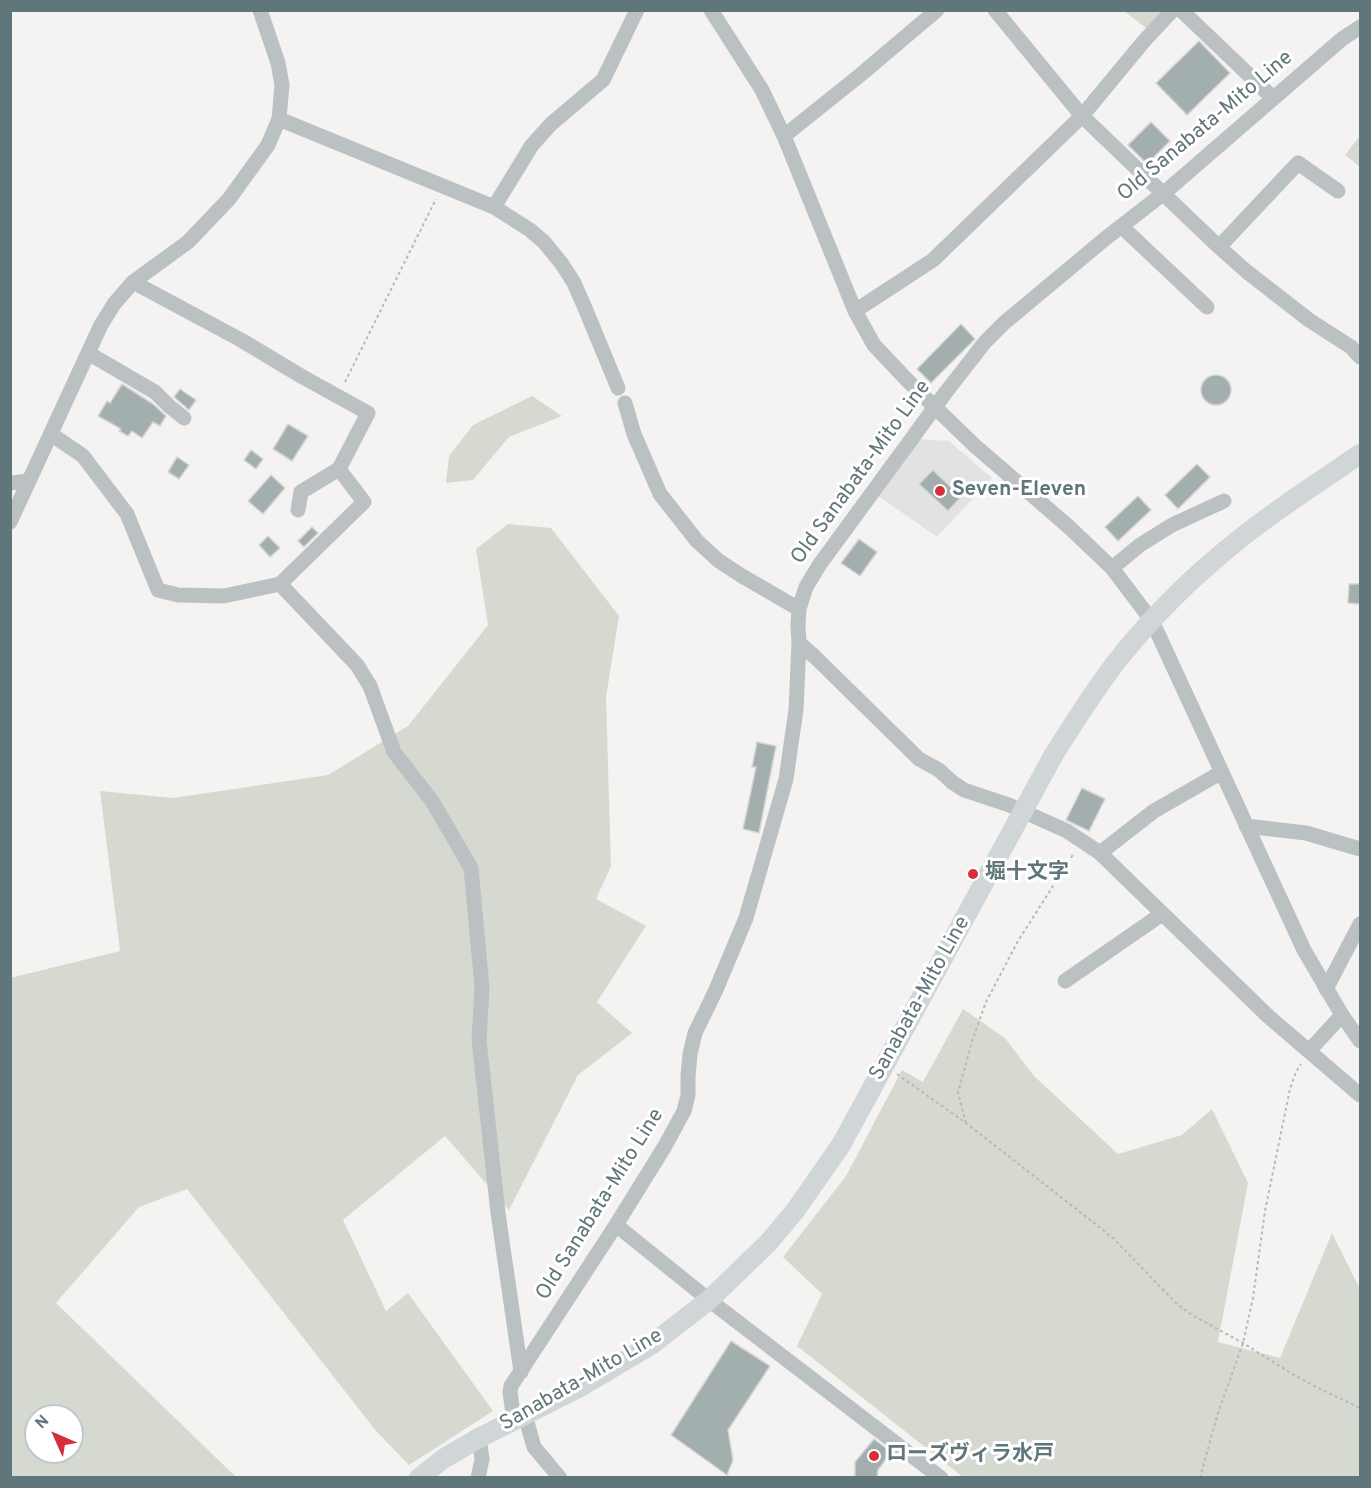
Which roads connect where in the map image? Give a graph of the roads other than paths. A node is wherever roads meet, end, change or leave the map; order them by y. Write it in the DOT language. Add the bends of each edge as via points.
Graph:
graph roads {
  1 [pos="260,10"];
  2 [pos="637,10"];
  3 [pos="711,10"];
  4 [pos="937,10"];
  5 [pos="995,10"];
  6 [pos="1173,10"];
  7 [pos="1181,10"];
  8 [pos="1360,27"];
  9 [pos="1274,98"];
  10 [pos="1082,116"];
  11 [pos="279,118"];
  12 [pos="784,136"];
  13 [pos="1338,191"];
  14 [pos="1164,193"];
  15 [pos="494,207"];
  16 [pos="1121,226"];
  17 [pos="1219,247"];
  18 [pos="133,282"];
  19 [pos="1207,307"];
  20 [pos="855,311"];
  21 [pos="88,353"];
  22 [pos="1360,357"];
  23 [pos="618,388"];
  24 [pos="625,403"];
  25 [pos="935,407"];
  26 [pos="184,418"];
  27 [pos="51,434"];
  28 [pos="1360,454"];
  29 [pos="339,470"];
  30 [pos="29,481"];
  31 [pos="10,483"];
  32 [pos="1224,501"];
  33 [pos="298,510"];
  34 [pos="10,522"];
  35 [pos="1112,568"];
  36 [pos="280,584"];
  37 [pos="799,609"];
  38 [pos="1152,621"];
  39 [pos="799,643"];
  40 [pos="1222,772"];
  41 [pos="1022,812"];
  42 [pos="1246,826"];
  43 [pos="1360,849"];
  44 [pos="1100,854"];
  45 [pos="1162,914"];
  46 [pos="1360,924"];
  47 [pos="1065,981"];
  48 [pos="1326,988"];
  49 [pos="1342,1015"];
  50 [pos="1360,1041"];
  51 [pos="1309,1051"];
  52 [pos="1360,1095"];
  53 [pos="616,1225"];
  54 [pos="709,1300"];
  55 [pos="521,1372"];
  56 [pos="519,1418"];
  57 [pos="479,1438"];
  58 [pos="419,1478"];
  59 [pos="478,1478"];
  60 [pos="560,1478"];
  61 [pos="941,1478"];
  1 -- 11 [label="street" via="282,85"];
  2 -- 15 [label="street" via="603,80 532,145"];
  3 -- 12 [label="street" via="762,90"];
  4 -- 12 [label="street"];
  5 -- 10 [label="street"];
  6 -- 10 [label="street"];
  7 -- 9 [label="street"];
  8 -- 9 [label="street, Old Sanabata-Mito Line"];
  9 -- 14 [label="street, Old Sanabata-Mito Line"];
  10 -- 14 [label="street"];
  10 -- 20 [label="street" via="933,260"];
  11 -- 15 [label="street"];
  11 -- 18 [label="street" via="268,145 229,199 188,242"];
  12 -- 20 [label="street"];
  13 -- 17 [label="street" via="1298,164"];
  14 -- 16 [label="street, Old Sanabata-Mito Line"];
  14 -- 17 [label="street"];
  15 -- 23 [label="street" via="537,236 562,264 574,283"];
  16 -- 19 [label="street"];
  16 -- 25 [label="street, Old Sanabata-Mito Line" via="1004,323"];
  17 -- 22 [label="street"];
  18 -- 21 [label="street" via="114,304"];
  18 -- 29 [label="street" via="368,413"];
  20 -- 25 [label="street" via="874,345"];
  21 -- 26 [label="street" via="155,392"];
  21 -- 27 [label="street"];
  24 -- 37 [label="street" via="660,494 697,541 719,561"];
  25 -- 35 [label="street"];
  25 -- 37 [label="street, Old Sanabata-Mito Line" via="820,564"];
  27 -- 30 [label="street"];
  27 -- 36 [label="street" via="83,456 127,514 158,590 178,595 224,596"];
  28 -- 38 [label="main road, Sanabata-Mito Line" via="1244,535"];
  29 -- 33 [label="street" via="301,492"];
  29 -- 36 [label="street" via="364,502"];
  30 -- 31 [label="street"];
  30 -- 34 [label="street"];
  32 -- 35 [label="street" via="1172,525"];
  35 -- 38 [label="street"];
  36 -- 55 [label="street" via="357,665 370,686 394,752 432,801 471,868 482,987 479,1040"];
  37 -- 39 [label="street, Old Sanabata-Mito Line"];
  38 -- 40 [label="street"];
  38 -- 41 [label="main road, Sanabata-Mito Line" via="1079,714"];
  39 -- 41 [label="street" via="919,759 964,790"];
  39 -- 53 [label="street, Old Sanabata-Mito Line" via="796,710 786,779 746,918 695,1033 684,1111"];
  40 -- 42 [label="street"];
  40 -- 44 [label="street" via="1154,811"];
  41 -- 44 [label="street" via="1067,831"];
  41 -- 54 [label="main road, Sanabata-Mito Line" via="841,1145 795,1211"];
  42 -- 43 [label="street" via="1306,833"];
  42 -- 48 [label="street"];
  44 -- 45 [label="street"];
  45 -- 47 [label="street"];
  45 -- 51 [label="street"];
  46 -- 48 [label="street"];
  48 -- 49 [label="street"];
  49 -- 50 [label="street"];
  49 -- 51 [label="street"];
  51 -- 52 [label="street"];
  53 -- 54 [label="street"];
  53 -- 55 [label="street, Old Sanabata-Mito Line"];
  54 -- 56 [label="main road, Sanabata-Mito Line" via="620,1365"];
  54 -- 61 [label="street"];
  55 -- 56 [label="street, Old Sanabata-Mito Line" via="510,1392"];
  56 -- 57 [label="main road, Sanabata-Mito Line"];
  56 -- 60 [label="street, Old Sanabata-Mito Line" via="534,1447"];
  57 -- 58 [label="main road, Sanabata-Mito Line"];
  57 -- 59 [label="street" via="482,1459"];
}
